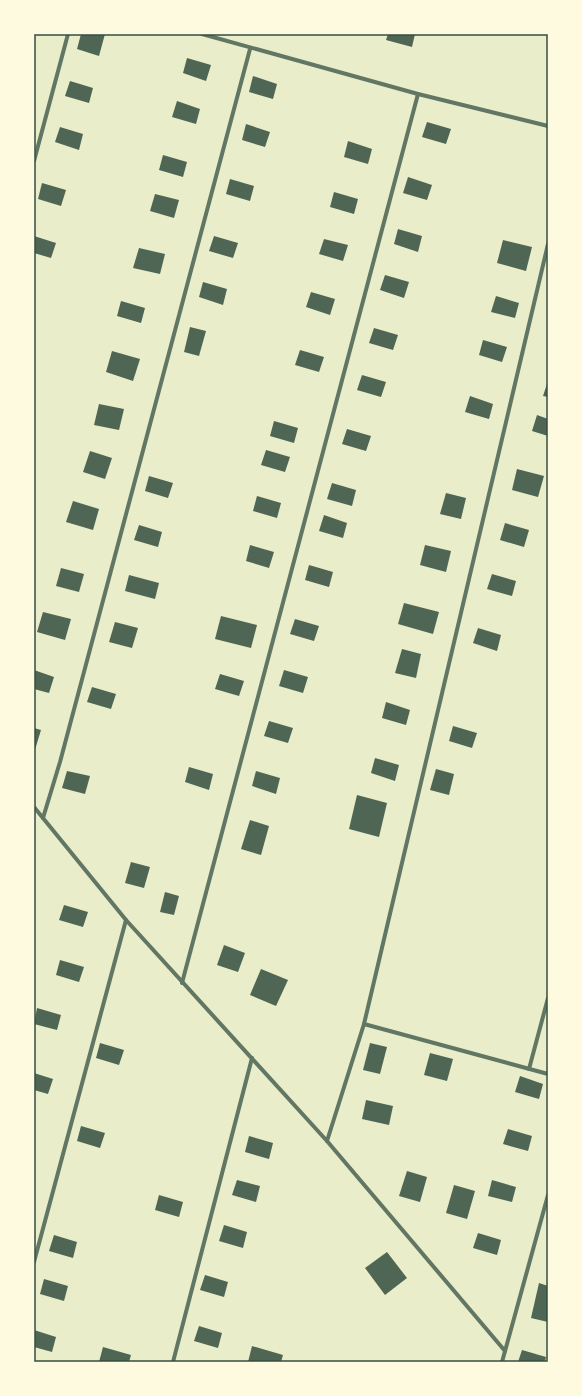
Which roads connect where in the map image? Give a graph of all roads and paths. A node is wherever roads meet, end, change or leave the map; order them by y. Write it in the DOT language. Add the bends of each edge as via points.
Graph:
graph roads {
  1 [pos="68,34"];
  2 [pos="202,34"];
  3 [pos="250,48"];
  4 [pos="418,94"];
  5 [pos="548,126"];
  6 [pos="34,162"];
  7 [pos="548,244"];
  8 [pos="34,807"];
  9 [pos="43,818"];
  10 [pos="126,920"];
  11 [pos="182,983"];
  12 [pos="548,998"];
  13 [pos="364,1024"];
  14 [pos="252,1058"];
  15 [pos="529,1069"];
  16 [pos="548,1074"];
  17 [pos="327,1141"];
  18 [pos="548,1195"];
  19 [pos="34,1262"];
  20 [pos="505,1351"];
  21 [pos="173,1362"];
  22 [pos="502,1362"];
  1 -- 6 [label="street"];
  2 -- 3 [label="street"];
  3 -- 4 [label="street"];
  3 -- 9 [label="street"];
  4 -- 5 [label="street"];
  4 -- 11 [label="street"];
  7 -- 13 [label="street"];
  8 -- 9 [label="street"];
  9 -- 10 [label="street"];
  10 -- 11 [label="street"];
  10 -- 19 [label="street"];
  11 -- 14 [label="street"];
  12 -- 15 [label="street"];
  13 -- 15 [label="street"];
  13 -- 17 [label="street"];
  14 -- 17 [label="street"];
  14 -- 21 [label="street"];
  15 -- 16 [label="street"];
  17 -- 20 [label="street"];
  18 -- 20 [label="street"];
  20 -- 22 [label="street"];
}
